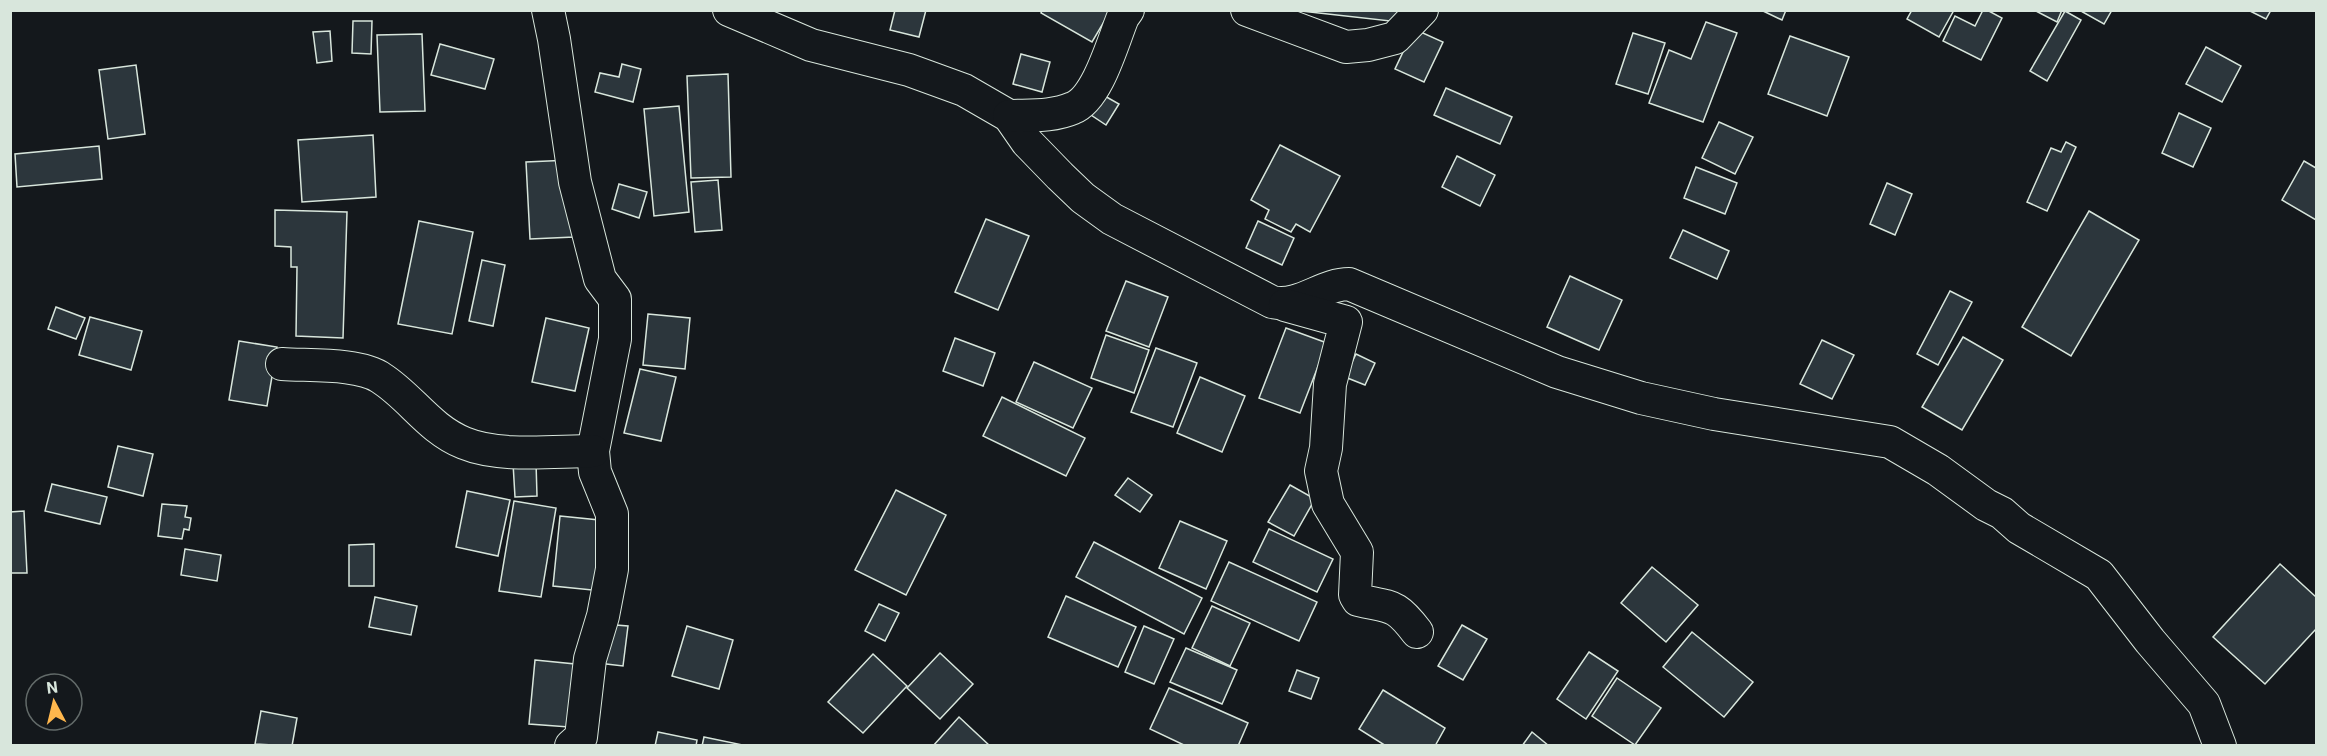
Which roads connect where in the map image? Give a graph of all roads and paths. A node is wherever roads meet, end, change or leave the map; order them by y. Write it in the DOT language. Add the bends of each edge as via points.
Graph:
graph roads {
  1 [pos="548,10"];
  2 [pos="729,10"];
  3 [pos="1128,10"];
  4 [pos="1247,10"];
  5 [pos="1422,10"];
  6 [pos="1009,116"];
  7 [pos="1285,305"];
  8 [pos="282,364"];
  9 [pos="593,451"];
  10 [pos="1417,633"];
  11 [pos="571,746"];
  12 [pos="2220,746"];
  1 -- 9 [label="street" via="575,182 600,279 615,299 615,339"];
  2 -- 6 [label="street" via="812,45 909,70 964,90"];
  3 -- 6 [label="street" via="1094,88 1076,108 1052,114"];
  4 -- 5 [label="street" via="1346,47 1395,38"];
  6 -- 7 [label="street" via="1027,142 1060,176 1112,219 1262,297"];
  7 -- 10 [label="street" via="1346,322 1330,384 1321,471 1328,504 1357,552 1358,600 1390,605 1403,614"];
  7 -- 12 [label="street" via="1339,284 1349,284 1557,372 1641,398 1714,414 1890,442 1938,470 2019,528 2099,575 2204,704"];
  8 -- 9 [label="street" via="360,368 381,377 436,427 465,444 502,451"];
  9 -- 11 [label="street" via="595,472 612,514 612,569 590,659 581,737"];
}
